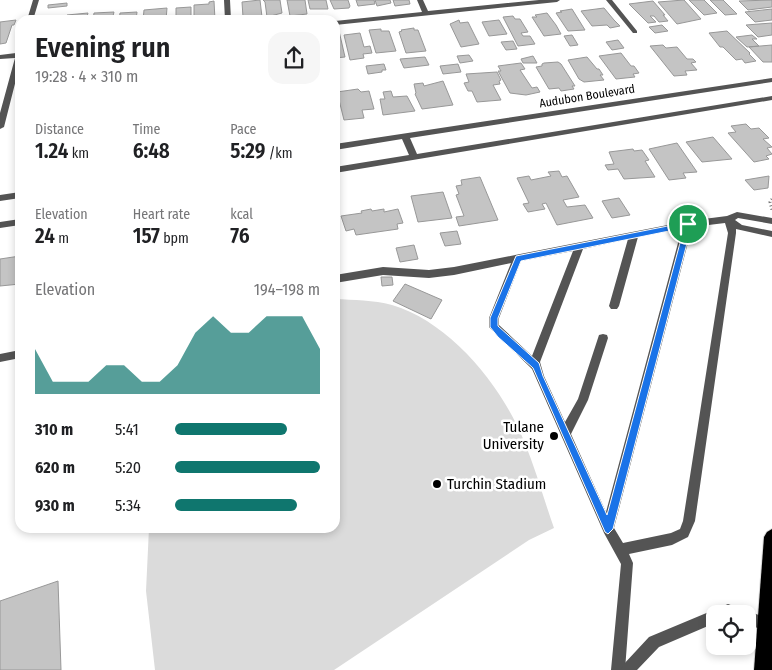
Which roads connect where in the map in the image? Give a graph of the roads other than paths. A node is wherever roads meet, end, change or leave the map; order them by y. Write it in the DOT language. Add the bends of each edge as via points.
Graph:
graph roads {
  1 [pos="36,0"];
  2 [pos="227,0"];
  3 [pos="420,0"];
  4 [pos="557,0"];
  5 [pos="609,0"];
  6 [pos="426,14"];
  7 [pos="32,15"];
  8 [pos="228,15"];
  9 [pos="340,23"];
  10 [pos="635,32"];
  11 [pos="15,54"];
  12 [pos="0,57"];
  13 [pos="15,72"];
  14 [pos="772,80"];
  15 [pos="772,98"];
  16 [pos="0,127"];
  17 [pos="405,136"];
  18 [pos="340,146"];
  19 [pos="414,157"];
  20 [pos="340,169"];
  21 [pos="15,196"];
  22 [pos="0,198"];
  23 [pos="730,219"];
  24 [pos="772,221"];
  25 [pos="15,223"];
  26 [pos="688,224"];
  27 [pos="0,225"];
  28 [pos="634,234"];
  29 [pos="772,234"];
  30 [pos="579,246"];
  31 [pos="518,258"];
  32 [pos="340,278"];
  33 [pos="614,306"];
  34 [pos="603,338"];
  35 [pos="15,355"];
  36 [pos="0,358"];
  37 [pos="536,366"];
  38 [pos="566,432"];
  39 [pos="608,529"];
  40 [pos="772,537"];
  41 [pos="620,550"];
  42 [pos="706,620"];
  43 [pos="756,621"];
  44 [pos="769,626"];
  45 [pos="618,670"];
  46 [pos="628,670"];
  47 [pos="762,670"];
  1 -- 7 [label="street"];
  2 -- 8 [label="street"];
  3 -- 6 [label="street"];
  4 -- 6 [label="street"];
  5 -- 10 [label="street"];
  6 -- 9 [label="street"];
  11 -- 12 [label="street"];
  13 -- 16 [label="street"];
  14 -- 17 [label="street, Audubon Boulevard"];
  15 -- 19 [label="street"];
  17 -- 18 [label="street, Audubon Boulevard"];
  17 -- 19 [label="street"];
  19 -- 20 [label="street"];
  21 -- 22 [label="street"];
  23 -- 24 [label="street" via="737,215"];
  23 -- 26 [label="street"];
  23 -- 29 [label="street" via="740,228"];
  23 -- 41 [label="street" via="732,233 690,521 684,533 672,539"];
  25 -- 27 [label="street"];
  26 -- 28 [label="street"];
  26 -- 39 [label="street"];
  28 -- 30 [label="street"];
  28 -- 33 [label="street"];
  30 -- 31 [label="street"];
  30 -- 37 [label="street"];
  31 -- 32 [label="street" via="428,274 382,272"];
  31 -- 37 [label="street" via="494,318 494,327"];
  34 -- 38 [label="street" via="583,400"];
  35 -- 36 [label="street"];
  37 -- 38 [label="street"];
  38 -- 39 [label="street"];
  39 -- 41 [label="street"];
  40 -- 44 [label="main road"];
  41 -- 45 [label="street" via="627,563"];
  42 -- 46 [label="street" via="654,642"];
  43 -- 44 [label="street"];
  44 -- 47 [label="main road"];
}
